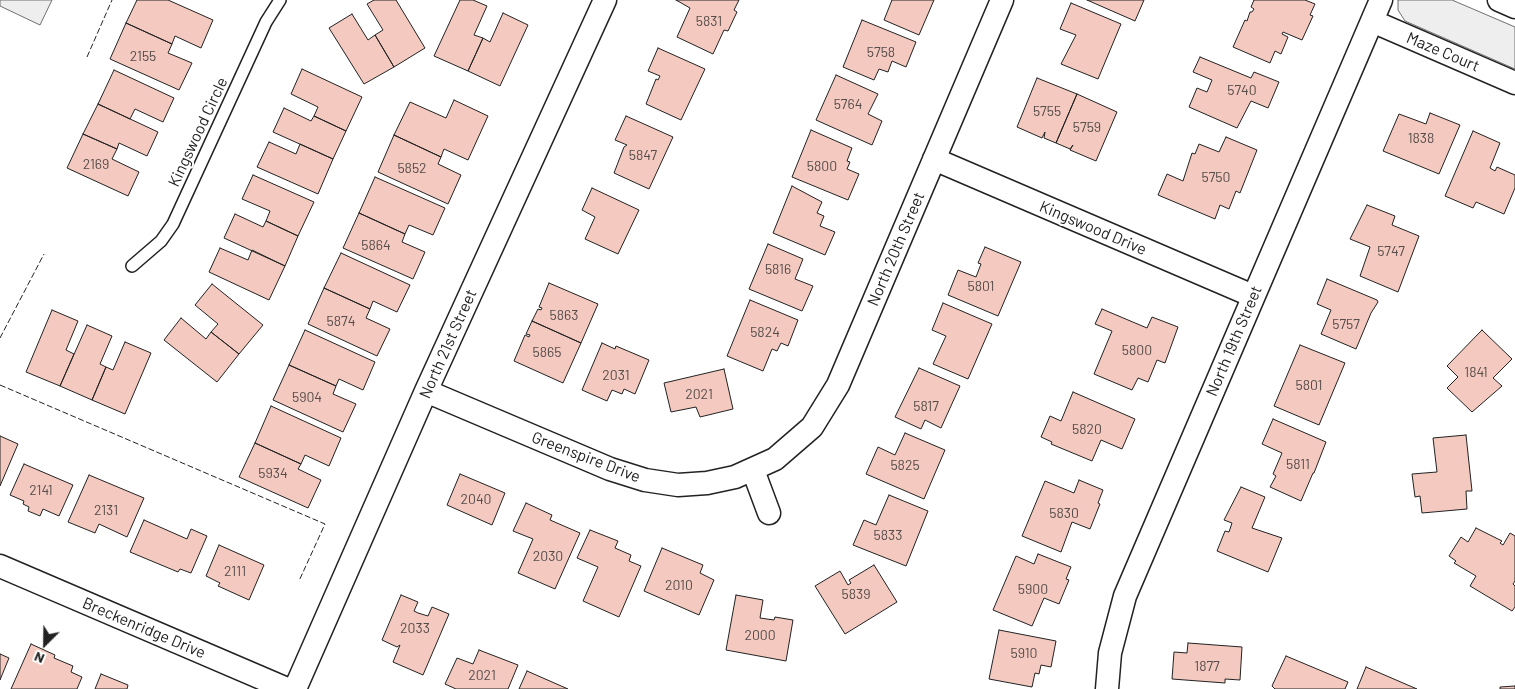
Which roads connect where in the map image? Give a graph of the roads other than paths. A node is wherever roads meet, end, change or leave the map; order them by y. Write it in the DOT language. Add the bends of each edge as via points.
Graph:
graph roads {
  1 [pos="280,0"];
  2 [pos="605,0"];
  3 [pos="1002,0"];
  4 [pos="1381,0"];
  5 [pos="1499,0"];
  6 [pos="1515,7"];
  7 [pos="1372,22"];
  8 [pos="1515,83"];
  9 [pos="934,159"];
  10 [pos="132,266"];
  11 [pos="1253,296"];
  12 [pos="426,391"];
  13 [pos="753,470"];
  14 [pos="769,513"];
  15 [pos="0,566"];
  16 [pos="287,689"];
  17 [pos="295,689"];
  18 [pos="1107,689"];
  1 -- 10 [label="lane, Kingswood Circle" via="266,22 168,232 153,250"];
  2 -- 12 [label="street, North 21st Street"];
  3 -- 9 [label="street, North 20th Street"];
  4 -- 7 [label="street, North 19th Street"];
  5 -- 6 [label="street"];
  7 -- 8 [label="street, Maze Court"];
  7 -- 11 [label="street, North 19th Street"];
  9 -- 11 [label="street, Kingswood Drive"];
  9 -- 13 [label="street, North 20th Street" via="844,373 823,413 800,439 775,459"];
  11 -- 18 [label="street, North 19th Street" via="1125,596 1110,653"];
  12 -- 13 [label="street, Greenspire Drive" via="610,469 645,480 693,485"];
  12 -- 17 [label="street, North 21st Street"];
  13 -- 14 [label="street"];
  15 -- 16 [label="street, Breckenridge Drive"];
}
